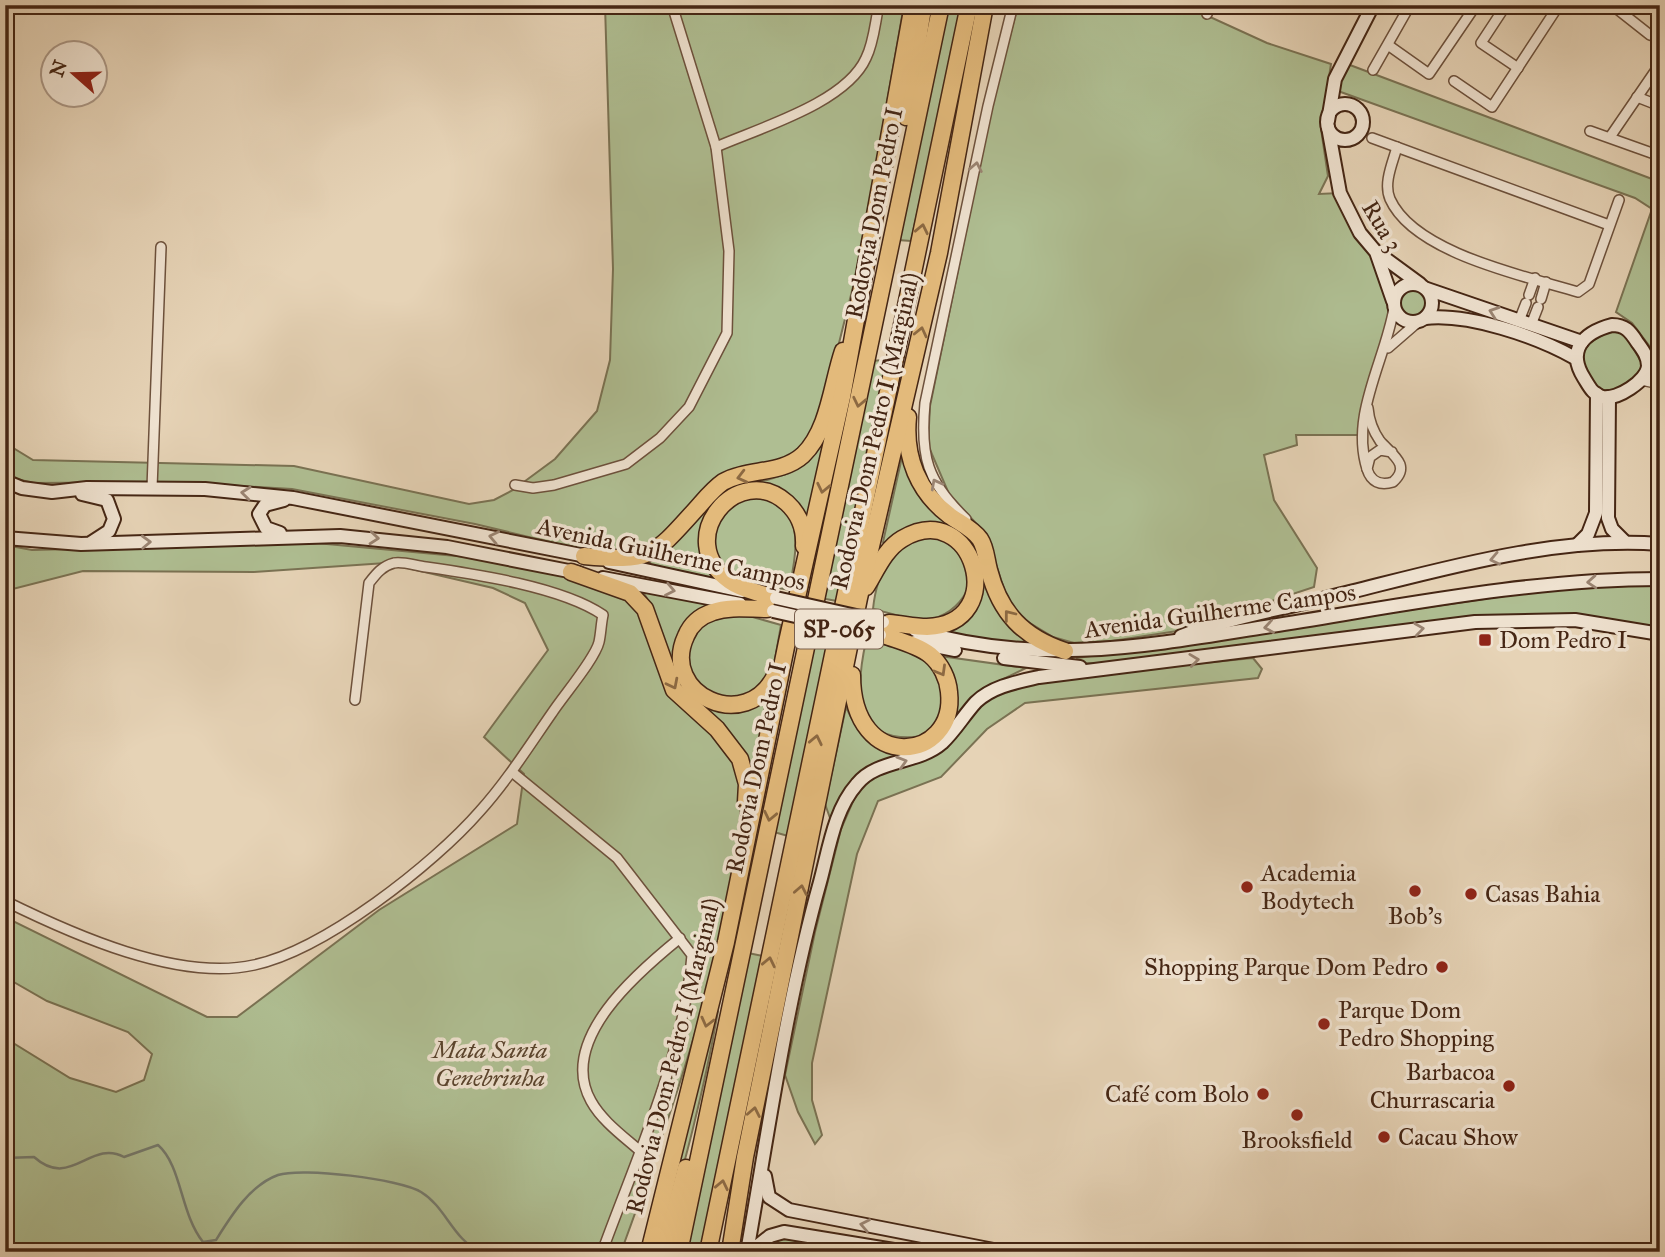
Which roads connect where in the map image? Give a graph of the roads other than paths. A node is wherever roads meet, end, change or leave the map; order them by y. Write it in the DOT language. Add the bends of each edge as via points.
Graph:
graph roads {
  1 [pos="672,5"];
  2 [pos="879,5"];
  3 [pos="913,5"];
  4 [pos="923,5"];
  5 [pos="941,5"];
  6 [pos="969,5"];
  7 [pos="985,5"];
  8 [pos="996,5"];
  9 [pos="1013,5"];
  10 [pos="1373,5"];
  11 [pos="1410,5"];
  12 [pos="1476,5"];
  13 [pos="1506,5"];
  14 [pos="1559,5"];
  15 [pos="1612,5"];
  16 [pos="1660,38"];
  17 [pos="1388,45"];
  18 [pos="1660,64"];
  19 [pos="1518,68"];
  20 [pos="1373,70"];
  21 [pos="1335,79"];
  22 [pos="1454,81"];
  23 [pos="1637,97"];
  24 [pos="1660,106"];
  25 [pos="1355,107"];
  26 [pos="966,115"];
  27 [pos="1328,124"];
  28 [pos="1590,131"];
  29 [pos="1355,137"];
  30 [pos="1372,138"];
  31 [pos="1610,138"];
  32 [pos="1398,146"];
  33 [pos="716,147"];
  34 [pos="1660,156"];
  35 [pos="1335,173"];
  36 [pos="901,191"];
  37 [pos="1619,200"];
  38 [pos="1609,225"];
  39 [pos="161,247"];
  40 [pos="1376,252"];
  41 [pos="1535,278"];
  42 [pos="1546,282"];
  43 [pos="1424,287"];
  44 [pos="863,292"];
  45 [pos="1393,305"];
  46 [pos="1421,320"];
  47 [pos="1525,323"];
  48 [pos="1582,342"];
  49 [pos="1384,352"];
  50 [pos="1575,358"];
  51 [pos="914,362"];
  52 [pos="1654,367"];
  53 [pos="1641,380"];
  54 [pos="1660,384"];
  55 [pos="1603,396"];
  56 [pos="1368,407"];
  57 [pos="1392,452"];
  58 [pos="1367,469"];
  59 [pos="5,481"];
  60 [pos="515,485"];
  61 [pos="152,488"];
  62 [pos="65,491"];
  63 [pos="309,501"];
  64 [pos="294,535"];
  65 [pos="979,537"];
  66 [pos="5,538"];
  67 [pos="1624,541"];
  68 [pos="81,544"];
  69 [pos="1660,544"];
  70 [pos="1577,545"];
  71 [pos="584,556"];
  72 [pos="571,572"];
  73 [pos="1659,579"];
  74 [pos="800,581"];
  75 [pos="859,598"];
  76 [pos="771,604"];
  77 [pos="885,629"];
  78 [pos="1658,632"];
  79 [pos="854,636"];
  80 [pos="787,642"];
  81 [pos="1159,644"];
  82 [pos="1065,651"];
  83 [pos="1126,667"];
  84 [pos="355,700"];
  85 [pos="512,772"];
  86 [pos="5,901"];
  87 [pos="680,938"];
  88 [pos="726,942"];
  89 [pos="719,1058"];
  90 [pos="766,1146"];
  91 [pos="640,1152"];
  92 [pos="738,1193"];
  93 [pos="789,1210"];
  94 [pos="784,1231"];
  95 [pos="605,1244"];
  96 [pos="649,1252"];
  97 [pos="664,1252"];
  98 [pos="679,1252"];
  99 [pos="708,1252"];
  100 [pos="724,1252"];
  101 [pos="730,1252"];
  102 [pos="749,1252"];
  103 [pos="906,1252"];
  104 [pos="1004,1252"];
  1 -- 33 [label="street"];
  2 -- 33 [label="street" via="867,57 852,78 829,96"];
  3 -- 44 [label="highway, Rodovia Dom Pedro I (Marginal) / SP-065"];
  4 -- 36 [label="highway" via="905,124"];
  5 -- 36 [label="highway, Rodovia Dom Pedro I / SP-065"];
  99 -- 6 [label="highway, Rodovia Dom Pedro I / SP-065, one-way"];
  7 -- 26 [label="highway"];
  8 -- 26 [label="highway"];
  65 -- 9 [label="street, one-way" via="933,480 923,431 925,404"];
  10 -- 21 [label="main road, Rua 3"];
  11 -- 17 [label="street"];
  12 -- 17 [label="street" via="1429,74"];
  13 -- 19 [label="street" via="1480,43"];
  14 -- 19 [label="street"];
  15 -- 16 [label="street"];
  17 -- 20 [label="street"];
  18 -- 23 [label="street"];
  19 -- 22 [label="street" via="1492,107"];
  21 -- 25 [label="main road" via="1338,91"];
  21 -- 27 [label="main road, Rua 3"];
  23 -- 24 [label="street"];
  23 -- 31 [label="street"];
  25 -- 27 [label="main road" via="1337,107"];
  25 -- 29 [label="main road" via="1363,123"];
  51 -- 26 [label="highway, Rodovia Dom Pedro I (Marginal) / SP-065, one-way"];
  27 -- 29 [label="main road" via="1339,139"];
  27 -- 35 [label="main road, Rua 3"];
  28 -- 31 [label="street"];
  29 -- 35 [label="main road"];
  30 -- 32 [label="street"];
  31 -- 34 [label="street"];
  32 -- 38 [label="street"];
  32 -- 41 [label="street" via="1388,192 1409,226 1456,251"];
  33 -- 60 [label="street" via="729,251 727,333 689,407 660,438 626,464 554,485"];
  35 -- 40 [label="main road, Rua 3" via="1348,213"];
  36 -- 89 [label="highway, Rodovia Dom Pedro I / SP-065, one-way"];
  37 -- 38 [label="street"];
  38 -- 42 [label="street" via="1585,289 1578,292"];
  39 -- 61 [label="street"];
  40 -- 43 [label="main road"];
  40 -- 45 [label="main road, Rua 3"];
  41 -- 42 [label="street"];
  41 -- 47 [label="street"];
  42 -- 47 [label="street"];
  43 -- 45 [label="main road" via="1406,284 1395,294"];
  43 -- 46 [label="main road" via="1432,307"];
  47 -- 43 [label="main road, one-way"];
  44 -- 71 [label="highway, one-way" via="823,422 803,455 724,482 650,554 621,559"];
  44 -- 74 [label="highway, Rodovia Dom Pedro I (Marginal) / SP-065, one-way"];
  45 -- 46 [label="main road" via="1403,320"];
  45 -- 49 [label="street"];
  46 -- 49 [label="street"];
  46 -- 50 [label="main road" via="1472,318"];
  47 -- 48 [label="main road"];
  48 -- 50 [label="main road"];
  48 -- 52 [label="main road" via="1608,326 1622,326"];
  49 -- 56 [label="street"];
  50 -- 55 [label="main road"];
  51 -- 65 [label="highway" via="906,434 915,474 937,506"];
  51 -- 75 [label="highway, Rodovia Dom Pedro I (Marginal) / SP-065"];
  52 -- 53 [label="main road"];
  53 -- 54 [label="street"];
  53 -- 55 [label="main road"];
  55 -- 67 [label="main road" via="1608,517"];
  55 -- 70 [label="main road" via="1597,513"];
  56 -- 57 [label="street" via="1375,433"];
  56 -- 58 [label="street" via="1361,444"];
  57 -- 58 [label="street" via="1374,453"];
  57 -- 58 [label="street" via="1401,469 1392,482 1379,484"];
  59 -- 62 [label="main road, Avenida Guilherme Campos" via="37,491"];
  61 -- 62 [label="main road, Avenida Guilherme Campos"];
  63 -- 61 [label="main road, Avenida Guilherme Campos, one-way"];
  62 -- 68 [label="main road" via="107,500 111,508 114,519 109,531"];
  63 -- 64 [label="main road" via="278,500 265,505 259,514 265,528"];
  71 -- 63 [label="main road, Avenida Guilherme Campos, one-way"];
  68 -- 64 [label="main road, Avenida Guilherme Campos, one-way"];
  64 -- 72 [label="main road, Avenida Guilherme Campos, one-way" via="413,542"];
  82 -- 65 [label="highway, one-way" via="1046,645 1013,622 1001,604"];
  66 -- 68 [label="main road, Avenida Guilherme Campos"];
  67 -- 69 [label="main road"];
  67 -- 70 [label="main road"];
  70 -- 81 [label="main road, one-way" via="1258,613"];
  71 -- 76 [label="main road, Avenida Guilherme Campos"];
  72 -- 76 [label="main road, Avenida Guilherme Campos, one-way"];
  72 -- 88 [label="highway, one-way" via="615,585 637,599 651,619 674,690 725,738 744,769 746,804"];
  73 -- 81 [label="main road, Avenida Guilherme Campos, one-way" via="1577,583"];
  74 -- 76 [label="highway" via="804,531 794,509 761,490 729,498 708,528 711,563 732,583"];
  74 -- 80 [label="highway, Rodovia Dom Pedro I (Marginal) / SP-065"];
  75 -- 77 [label="highway" via="901,540 929,531 956,540 974,562 975,592 970,605 962,614 929,627"];
  75 -- 79 [label="highway, Rodovia Dom Pedro I (Marginal) / SP-065"];
  76 -- 77 [label="main road, Avenida Guilherme Campos, bridge"];
  76 -- 80 [label="highway" via="725,609 697,620 682,646 682,668 689,684 705,698 725,705 754,699 771,684"];
  77 -- 79 [label="highway, one-way" via="929,654 948,684 951,704 947,719 930,740 918,745 884,743 868,733 858,717 852,683"];
  77 -- 82 [label="main road, Avenida Guilherme Campos" via="1014,651"];
  77 -- 83 [label="main road, Avenida Guilherme Campos" via="1004,658 1076,667"];
  83 -- 78 [label="main road, Avenida Guilherme Campos, one-way" via="1475,622 1576,620"];
  92 -- 79 [label="highway, Rodovia Dom Pedro I (Marginal) / SP-065, one-way"];
  80 -- 88 [label="highway, Rodovia Dom Pedro I (Marginal) / SP-065"];
  81 -- 82 [label="main road, Avenida Guilherme Campos"];
  90 -- 83 [label="main road, Avenida Guilherme Campos, one-way" via="807,929 840,810 859,781 942,743 992,690 1039,677"];
  84 -- 85 [label="street" via="369,583 379,570 395,563 467,573 589,606 603,615 599,644"];
  85 -- 86 [label="street" via="479,813 417,870 341,926 253,966 172,964 91,938"];
  85 -- 87 [label="street" via="617,858"];
  87 -- 91 [label="street" via="692,955 690,980 660,1097"];
  87 -- 91 [label="street" via="611,1004 587,1046 582,1067 583,1081 600,1114"];
  88 -- 96 [label="highway, Rodovia Dom Pedro I (Marginal) / SP-065, one-way"];
  89 -- 97 [label="highway"];
  89 -- 98 [label="highway, Rodovia Dom Pedro I / SP-065"];
  90 -- 93 [label="main road" via="769,1197"];
  90 -- 102 [label="main road, Avenida Guilherme Campos"];
  91 -- 95 [label="street"];
  92 -- 100 [label="highway"];
  92 -- 101 [label="highway, Rodovia Dom Pedro I (Marginal) / SP-065"];
  93 -- 94 [label="main road" via="777,1219"];
  104 -- 93 [label="main road, one-way"];
  94 -- 102 [label="main road"];
  94 -- 103 [label="main road"];
}
